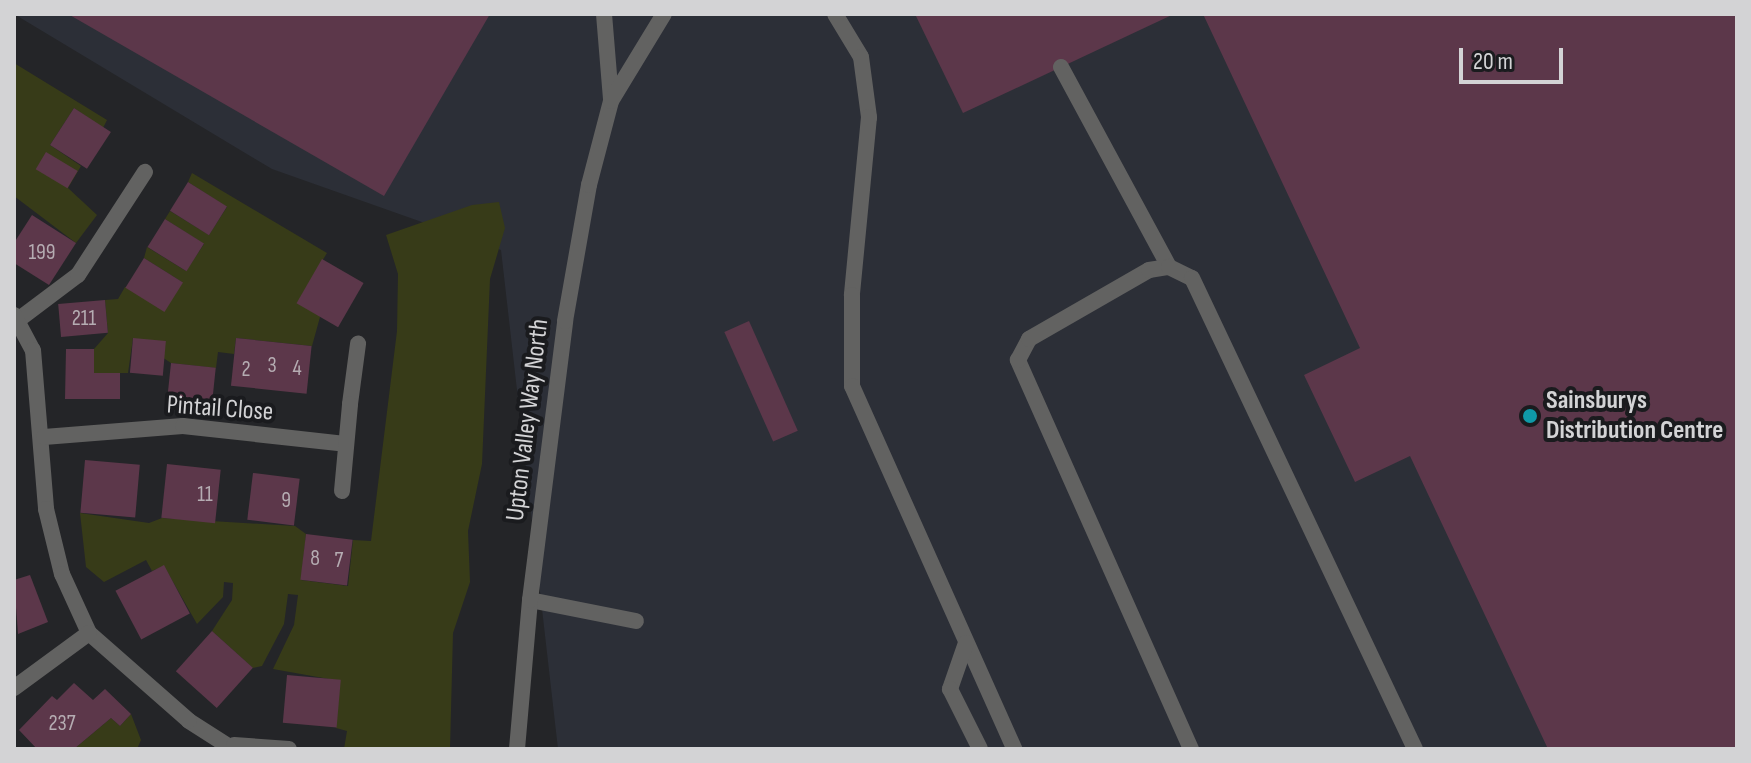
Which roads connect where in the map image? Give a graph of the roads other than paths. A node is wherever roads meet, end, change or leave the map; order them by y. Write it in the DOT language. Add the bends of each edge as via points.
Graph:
graph roads {
  1 [pos="604,14"];
  2 [pos="664,14"];
  3 [pos="835,14"];
  4 [pos="1061,67"];
  5 [pos="611,101"];
  6 [pos="145,172"];
  7 [pos="1169,267"];
  8 [pos="16,317"];
  9 [pos="358,344"];
  10 [pos="44,437"];
  11 [pos="345,444"];
  12 [pos="342,491"];
  13 [pos="530,600"];
  14 [pos="636,621"];
  15 [pos="89,633"];
  16 [pos="966,643"];
  17 [pos="14,688"];
  18 [pos="233,747"];
  19 [pos="289,749"];
  20 [pos="517,749"];
  21 [pos="980,749"];
  22 [pos="1014,749"];
  23 [pos="1191,749"];
  24 [pos="1415,749"];
  1 -- 5 [label="street, Upton Valley Way North"];
  2 -- 5 [label="street, Upton Valley Way North"];
  3 -- 16 [label="street" via="861,57 869,117 852,295 852,386"];
  4 -- 7 [label="street"];
  5 -- 13 [label="street, Upton Valley Way North" via="589,185 565,321"];
  6 -- 8 [label="street" via="78,275"];
  7 -- 23 [label="street" via="1149,270 1029,339 1018,360"];
  7 -- 24 [label="street" via="1192,278"];
  8 -- 10 [label="street" via="33,350"];
  9 -- 11 [label="street"];
  10 -- 11 [label="street, Pintail Close" via="183,426"];
  10 -- 15 [label="street" via="46,509 62,574"];
  11 -- 12 [label="street"];
  13 -- 14 [label="street"];
  13 -- 20 [label="street, Upton Valley Way North"];
  15 -- 17 [label="street"];
  15 -- 18 [label="street" via="189,721"];
  16 -- 21 [label="street" via="950,689"];
  16 -- 22 [label="street"];
  18 -- 19 [label="street"];
}
